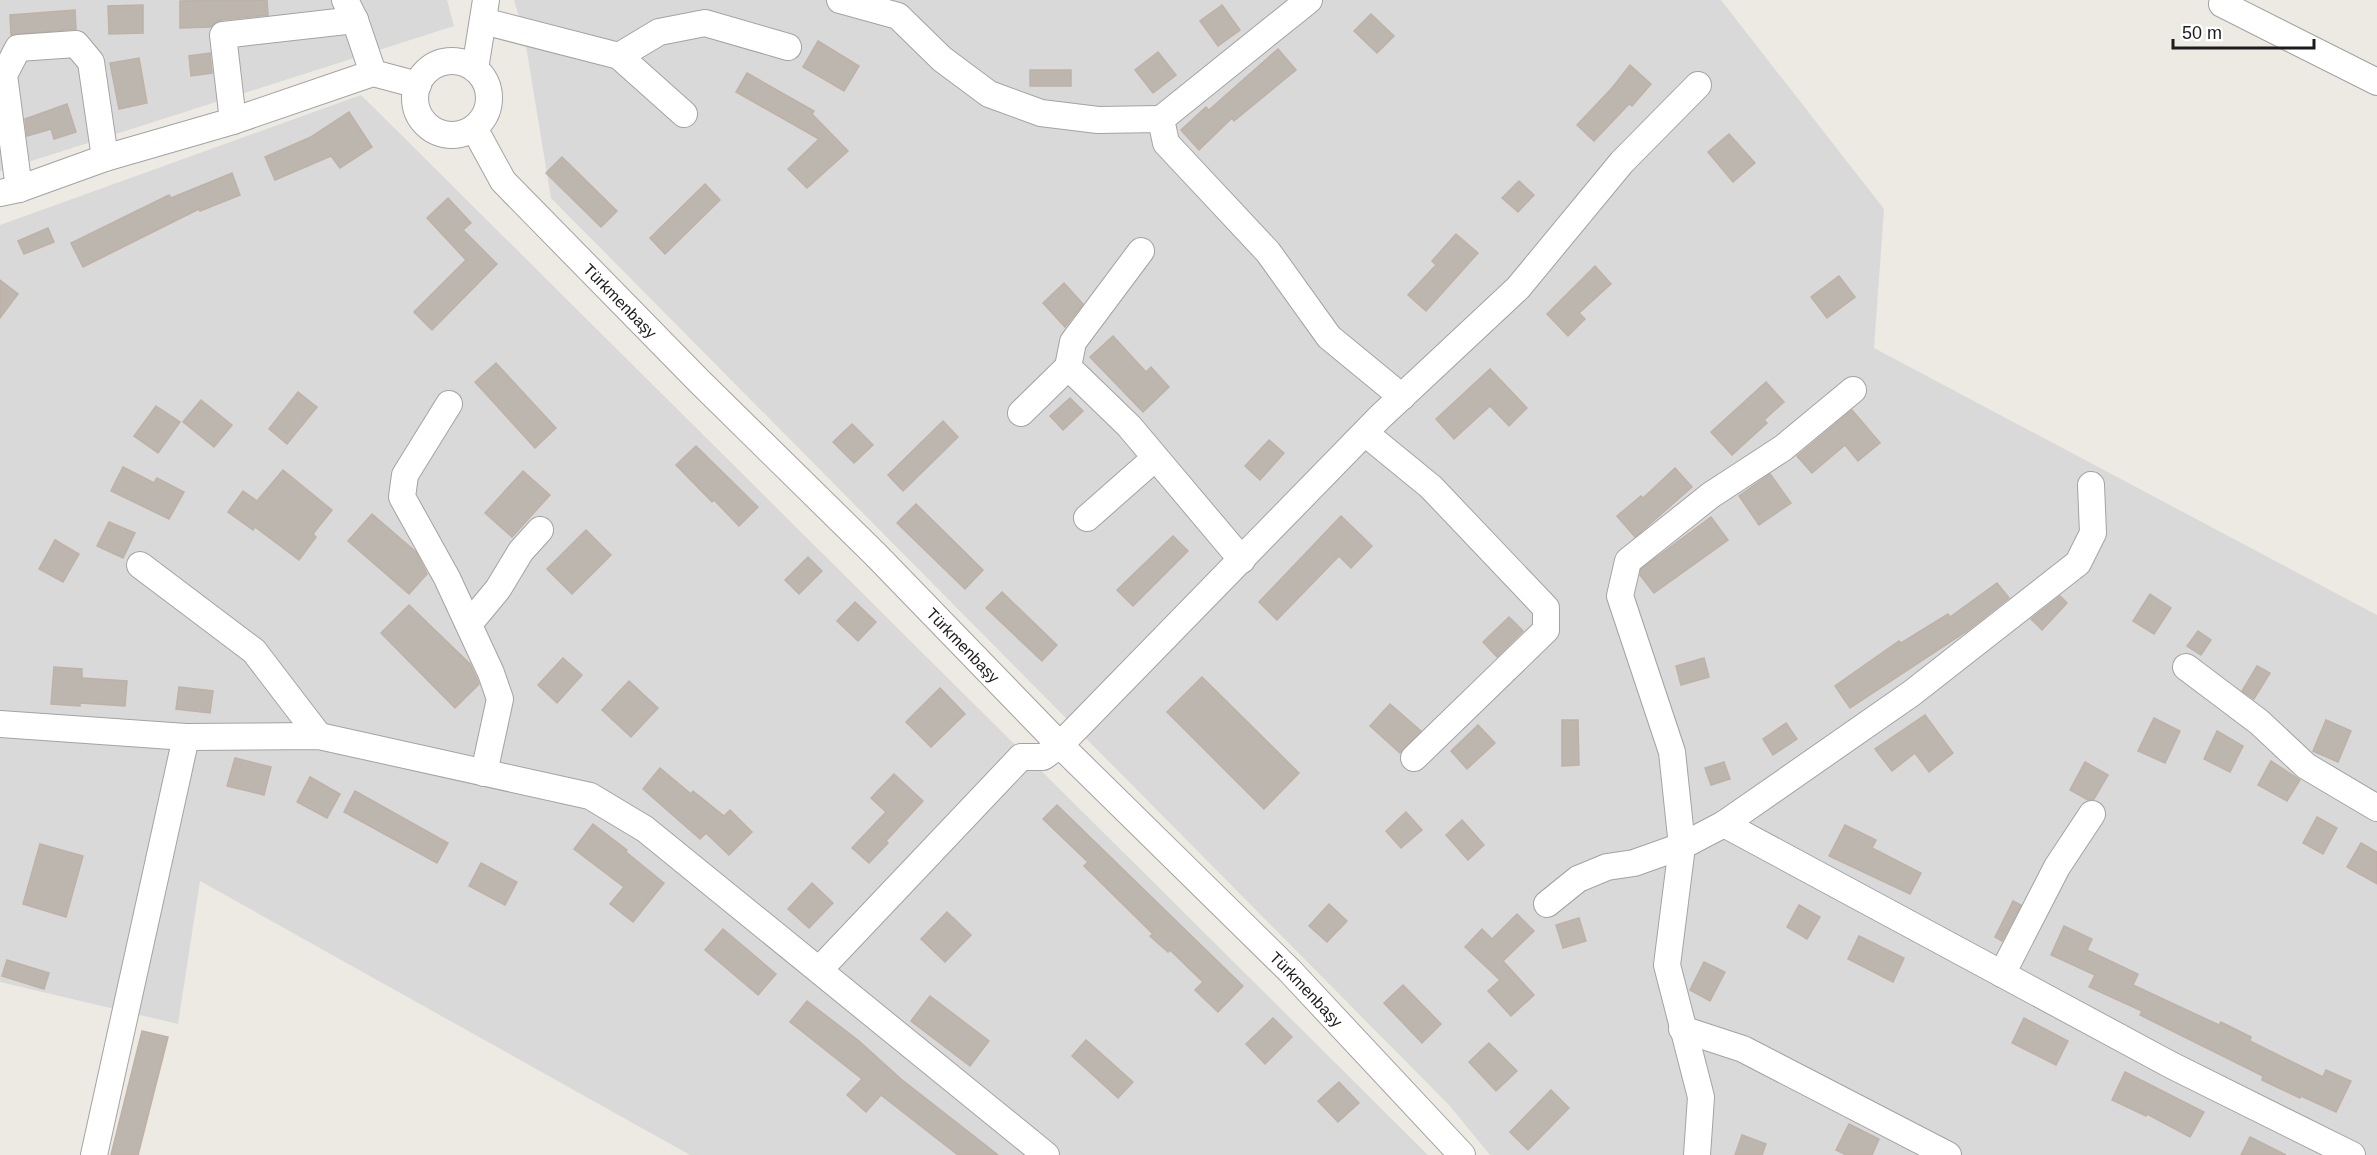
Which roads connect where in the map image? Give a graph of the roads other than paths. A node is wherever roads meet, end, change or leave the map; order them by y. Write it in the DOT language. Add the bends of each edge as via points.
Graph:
graph roads {
  1 [pos="840,0"];
  2 [pos="1309,0"];
  3 [pos="2222,4"];
  4 [pos="350,10"];
  5 [pos="485,11"];
  6 [pos="788,47"];
  7 [pos="619,56"];
  8 [pos="475,69"];
  9 [pos="373,73"];
  10 [pos="2377,82"];
  11 [pos="418,85"];
  12 [pos="1698,85"];
  13 [pos="684,114"];
  14 [pos="1161,119"];
  15 [pos="233,121"];
  16 [pos="474,128"];
  17 [pos="105,158"];
  18 [pos="9,191"];
  19 [pos="1141,251"];
  20 [pos="1068,367"];
  21 [pos="1853,390"];
  22 [pos="1402,397"];
  23 [pos="449,404"];
  24 [pos="1021,413"];
  25 [pos="1365,433"];
  26 [pos="1155,458"];
  27 [pos="2091,485"];
  28 [pos="1087,518"];
  29 [pos="540,530"];
  30 [pos="1242,560"];
  31 [pos="141,565"];
  32 [pos="469,624"];
  33 [pos="2186,667"];
  34 [pos="0,724"];
  35 [pos="319,736"];
  36 [pos="186,737"];
  37 [pos="1060,745"];
  38 [pos="1414,758"];
  39 [pos="484,772"];
  40 [pos="2377,808"];
  41 [pos="2092,814"];
  42 [pos="1724,824"];
  43 [pos="1682,846"];
  44 [pos="1547,904"];
  45 [pos="820,969"];
  46 [pos="2002,974"];
  47 [pos="1682,1029"];
  48 [pos="94,1155"];
  49 [pos="1046,1155"];
  50 [pos="1462,1155"];
  51 [pos="1697,1155"];
  52 [pos="1948,1155"];
  53 [pos="2352,1155"];
  1 -- 14 [label="street" via="898,16 942,59 989,94 1041,113 1098,120"];
  2 -- 14 [label="street"];
  3 -- 10 [label="street"];
  4 -- 9 [label="street"];
  4 -- 15 [label="street" via="223,35"];
  5 -- 7 [label="street"];
  5 -- 8 [label="street"];
  6 -- 7 [label="street" via="705,23 660,32"];
  7 -- 13 [label="street"];
  8 -- 11 [label="street" via="461,62 444,62 427,71"];
  8 -- 16 [label="street" via="485,81 489,97 486,114"];
  9 -- 11 [label="street"];
  9 -- 15 [label="street"];
  11 -- 16 [label="street" via="415,101 420,117 430,128 458,134"];
  12 -- 22 [label="street" via="1622,162 1518,288"];
  14 -- 22 [label="street" via="1166,143 1268,252 1329,336"];
  15 -- 17 [label="street"];
  16 -- 37 [label="street, Türkmenbaşy" via="503,181"];
  17 -- 18 [label="street"];
  17 -- 18 [label="street" via="91,62 76,44 18,48 4,75"];
  19 -- 20 [label="street" via="1073,342"];
  20 -- 24 [label="street"];
  20 -- 26 [label="street" via="1129,426"];
  21 -- 43 [label="street" via="1783,448 1712,495 1628,561 1620,596 1672,752"];
  22 -- 25 [label="street"];
  23 -- 32 [label="street" via="405,475 402,497"];
  25 -- 30 [label="street"];
  25 -- 38 [label="street" via="1431,487 1546,608 1546,630"];
  26 -- 28 [label="street"];
  26 -- 30 [label="street"];
  27 -- 42 [label="street" via="2093,533 2078,562 1912,693"];
  29 -- 32 [label="street"];
  30 -- 37 [label="street"];
  31 -- 35 [label="street" via="254,651"];
  32 -- 39 [label="street" via="500,699"];
  33 -- 40 [label="street" via="2259,722 2306,766"];
  34 -- 36 [label="street"];
  35 -- 36 [label="street"];
  35 -- 39 [label="street"];
  36 -- 48 [label="street"];
  37 -- 45 [label="street" via="1044,757 1022,757"];
  37 -- 50 [label="street, Türkmenbaşy" via="1290,971"];
  39 -- 45 [label="street" via="599,801 645,829"];
  41 -- 46 [label="street" via="2057,867"];
  42 -- 43 [label="street"];
  42 -- 46 [label="street"];
  43 -- 44 [label="street" via="1578,879"];
  43 -- 47 [label="street" via="1667,965"];
  45 -- 49 [label="street"];
  46 -- 53 [label="street" via="2170,1065"];
  47 -- 51 [label="street" via="1701,1097"];
  47 -- 52 [label="street" via="1743,1049"];
}
